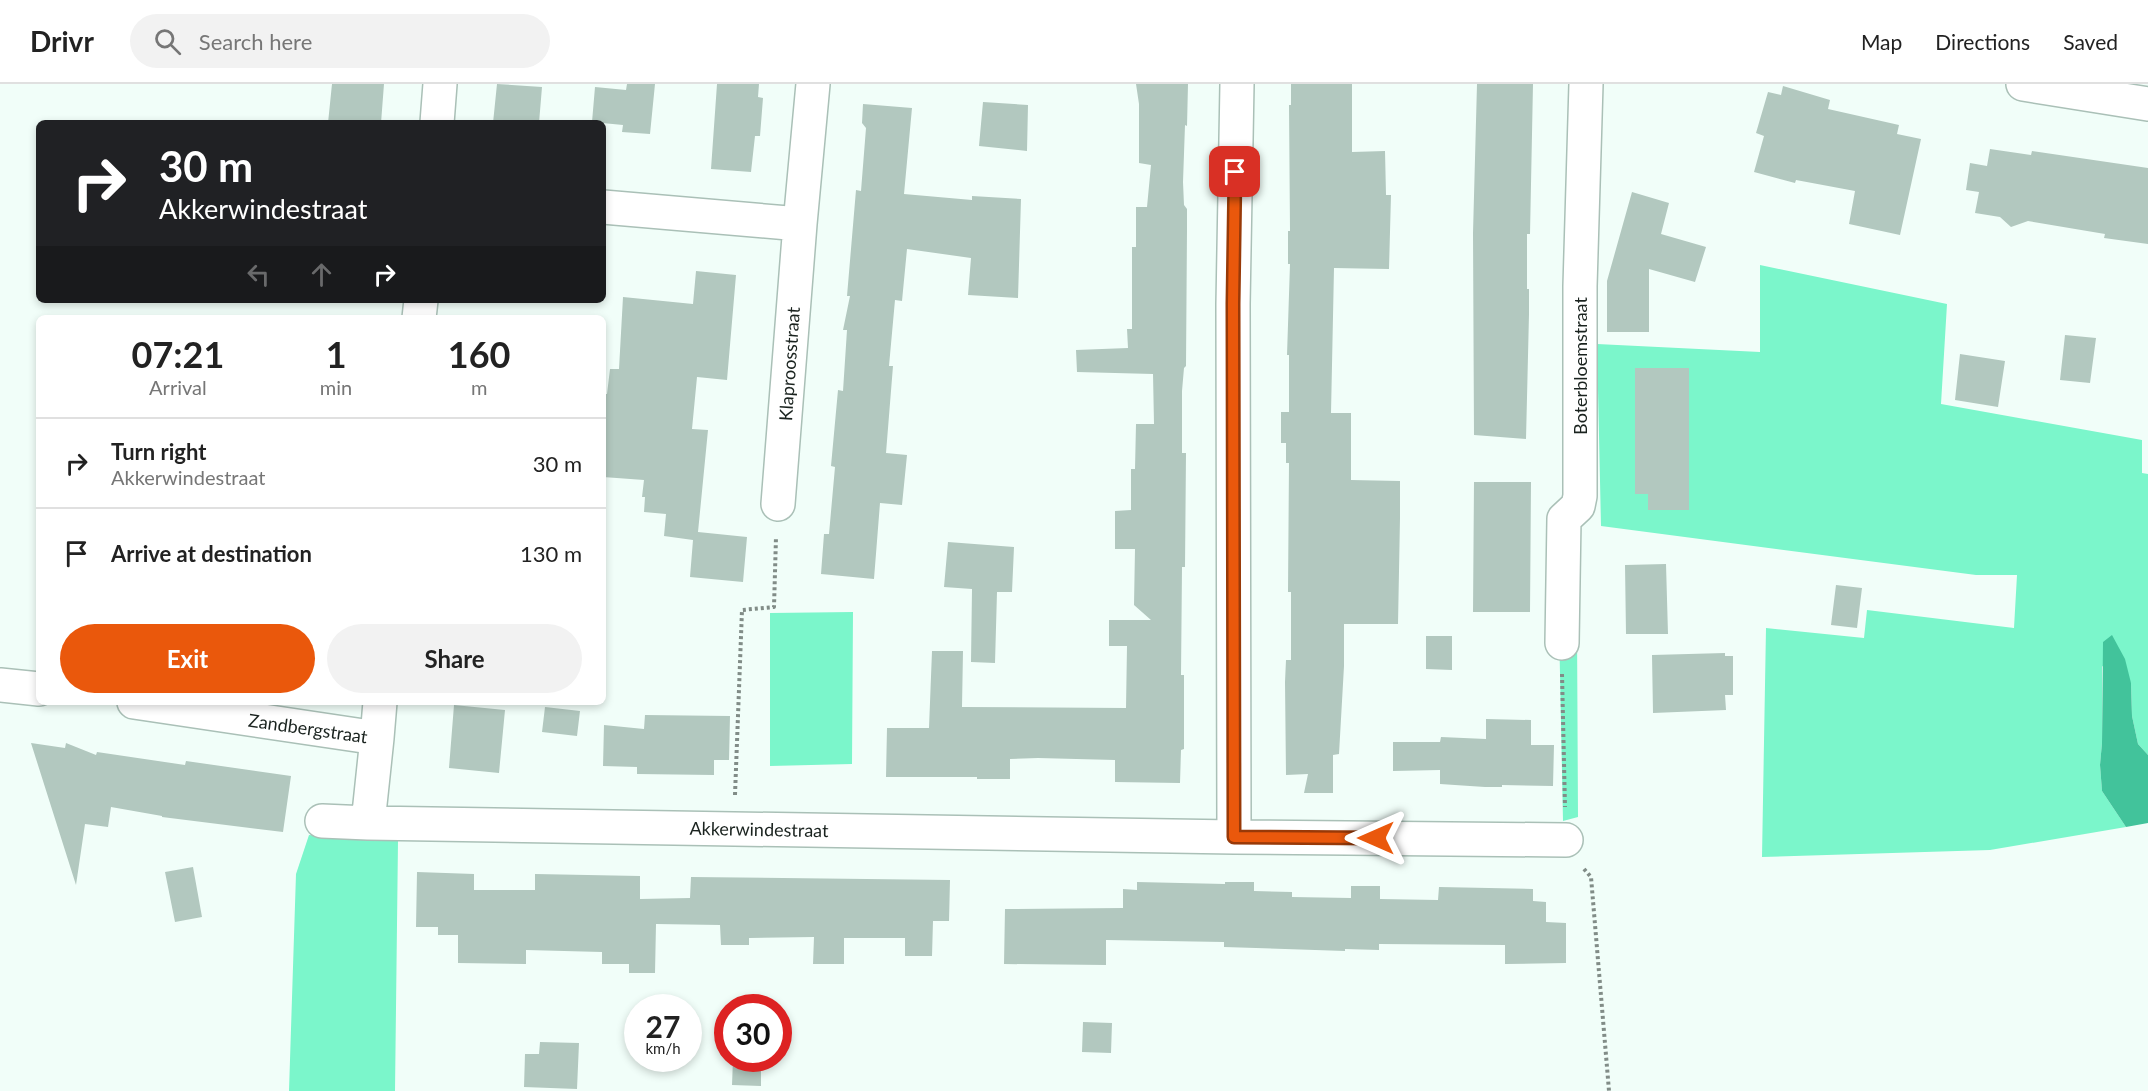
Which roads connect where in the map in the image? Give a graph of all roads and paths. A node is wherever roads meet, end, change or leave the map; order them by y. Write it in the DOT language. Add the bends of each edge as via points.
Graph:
graph roads {
  1 [pos="440,84"];
  2 [pos="813,84"];
  3 [pos="1237,84"];
  4 [pos="1586,84"];
  5 [pos="2023,84"];
  6 [pos="2148,104"];
  7 [pos="437,120"];
  8 [pos="606,207"];
  9 [pos="800,225"];
  10 [pos="778,504"];
  11 [pos="1562,643"];
  12 [pos="0,685"];
  13 [pos="36,689"];
  14 [pos="154,705"];
  15 [pos="380,705"];
  16 [pos="376,738"];
  17 [pos="322,821"];
  18 [pos="368,823"];
  19 [pos="734,829"];
  20 [pos="1234,837"];
  21 [pos="1566,840"];
  22 [pos="1609,1091"];
  1 -- 7 [label="street"];
  2 -- 9 [label="street, Klaproosstraat"];
  3 -- 20 [label="street" via="1233,304"];
  4 -- 11 [label="street, Boterbloemstraat" via="1580,286 1580,496 1578,506 1564,519"];
  5 -- 6 [label="street"];
  8 -- 9 [label="street"];
  9 -- 10 [label="street, Klaproosstraat"];
  10 -- 19 [label="path" via="774,607 742,610"];
  11 -- 21 [label="path"];
  12 -- 13 [label="street"];
  14 -- 16 [label="street, Zandbergstraat"];
  15 -- 16 [label="street, Zandbergstraat"];
  16 -- 18 [label="street"];
  17 -- 18 [label="street"];
  18 -- 19 [label="street, Akkerwindestraat"];
  19 -- 20 [label="street, Akkerwindestraat"];
  20 -- 21 [label="street, Akkerwindestraat"];
  21 -- 22 [label="path" via="1569,851 1591,877"];
}
